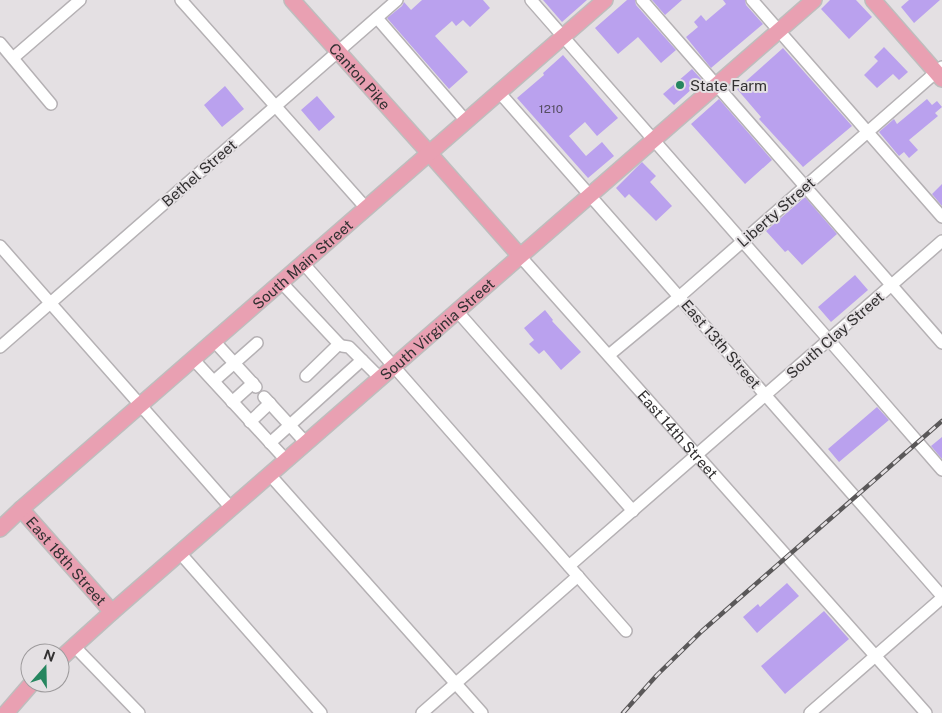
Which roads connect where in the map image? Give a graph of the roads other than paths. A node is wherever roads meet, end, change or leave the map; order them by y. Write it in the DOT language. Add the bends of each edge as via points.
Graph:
graph roads {
  1 [pos="80,0"];
  2 [pos="181,0"];
  3 [pos="292,0"];
  4 [pos="397,0"];
  5 [pos="531,0"];
  6 [pos="605,0"];
  7 [pos="642,0"];
  8 [pos="752,0"];
  9 [pos="814,0"];
  10 [pos="873,0"];
  11 [pos="377,18"];
  12 [pos="779,31"];
  13 [pos="563,37"];
  14 [pos="0,43"];
  15 [pos="338,51"];
  16 [pos="12,58"];
  17 [pos="940,72"];
  18 [pos="717,85"];
  19 [pos="499,92"];
  20 [pos="51,104"];
  21 [pos="276,106"];
  22 [pos="466,121"];
  23 [pos="868,132"];
  24 [pos="654,140"];
  25 [pos="429,153"];
  26 [pos="806,186"];
  27 [pos="590,196"];
  28 [pos="366,208"];
  29 [pos="942,216"];
  30 [pos="742,241"];
  31 [pos="942,241"];
  32 [pos="0,246"];
  33 [pos="520,256"];
  34 [pos="303,263"];
  35 [pos="281,282"];
  36 [pos="892,285"];
  37 [pos="679,297"];
  38 [pos="50,303"];
  39 [pos="457,311"];
  40 [pos="829,340"];
  41 [pos="214,341"];
  42 [pos="257,343"];
  43 [pos="942,343"];
  44 [pos="339,344"];
  45 [pos="0,346"];
  46 [pos="609,355"];
  47 [pos="193,359"];
  48 [pos="362,360"];
  49 [pos="234,363"];
  50 [pos="394,366"];
  51 [pos="306,376"];
  52 [pos="380,378"];
  53 [pos="214,381"];
  54 [pos="765,395"];
  55 [pos="232,402"];
  56 [pos="140,405"];
  57 [pos="250,422"];
  58 [pos="290,425"];
  59 [pos="270,443"];
  60 [pos="306,443"];
  61 [pos="697,455"];
  62 [pos="286,460"];
  63 [pos="942,470"];
  64 [pos="270,474"];
  65 [pos="231,508"];
  66 [pos="21,509"];
  67 [pos="633,511"];
  68 [pos="0,529"];
  69 [pos="180,553"];
  70 [pos="570,566"];
  71 [pos="578,576"];
  72 [pos="942,597"];
  73 [pos="112,612"];
  74 [pos="626,630"];
  75 [pos="74,647"];
  76 [pos="70,650"];
  77 [pos="876,656"];
  78 [pos="455,684"];
  79 [pos="23,693"];
  80 [pos="6,713"];
  81 [pos="139,713"];
  82 [pos="321,713"];
  83 [pos="422,713"];
  84 [pos="482,713"];
  85 [pos="810,713"];
  86 [pos="926,713"];
  1 -- 16 [label="street"];
  2 -- 21 [label="street"];
  3 -- 15 [label="main road, Canton Pike"];
  4 -- 11 [label="street, Bethel Street"];
  5 -- 13 [label="street"];
  6 -- 13 [label="main road, South Main Street"];
  7 -- 18 [label="street"];
  8 -- 12 [label="street"];
  9 -- 12 [label="main road, South Virginia Street"];
  10 -- 17 [label="main road"];
  11 -- 15 [label="street, Bethel Street"];
  11 -- 22 [label="street"];
  12 -- 18 [label="main road, South Virginia Street"];
  12 -- 23 [label="street"];
  13 -- 19 [label="main road, South Main Street"];
  13 -- 24 [label="street"];
  14 -- 16 [label="street"];
  15 -- 21 [label="street, Bethel Street"];
  15 -- 25 [label="main road, Canton Pike"];
  16 -- 20 [label="street"];
  17 -- 23 [label="street, Liberty Street"];
  18 -- 24 [label="main road, South Virginia Street"];
  18 -- 26 [label="street"];
  19 -- 22 [label="main road, South Main Street"];
  19 -- 27 [label="street, East 13th Street"];
  21 -- 28 [label="street"];
  21 -- 38 [label="street, Bethel Street"];
  22 -- 25 [label="main road, South Main Street"];
  23 -- 26 [label="street, Liberty Street"];
  23 -- 29 [label="street"];
  24 -- 27 [label="main road, South Virginia Street"];
  24 -- 30 [label="street"];
  25 -- 28 [label="main road, South Main Street"];
  25 -- 33 [label="main road, East 14th Street"];
  26 -- 30 [label="street, Liberty Street"];
  26 -- 36 [label="street"];
  27 -- 33 [label="main road, South Virginia Street"];
  27 -- 37 [label="street, East 13th Street"];
  28 -- 34 [label="main road, South Main Street"];
  30 -- 37 [label="street, Liberty Street"];
  30 -- 40 [label="street"];
  31 -- 36 [label="street, South Clay Street"];
  32 -- 38 [label="street"];
  33 -- 39 [label="main road, South Virginia Street"];
  33 -- 46 [label="street, East 14th Street"];
  34 -- 35 [label="main road, South Main Street"];
  34 -- 50 [label="street"];
  35 -- 41 [label="main road, South Main Street"];
  35 -- 44 [label="street"];
  36 -- 40 [label="street, South Clay Street"];
  36 -- 43 [label="street"];
  37 -- 46 [label="street, Liberty Street"];
  37 -- 54 [label="street, East 13th Street"];
  38 -- 45 [label="street, Bethel Street"];
  38 -- 56 [label="street"];
  39 -- 50 [label="main road, South Virginia Street"];
  39 -- 67 [label="street"];
  40 -- 54 [label="street, South Clay Street"];
  40 -- 63 [label="street"];
  41 -- 47 [label="main road, South Main Street"];
  41 -- 49 [label="street"];
  42 -- 49 [label="street"];
  44 -- 48 [label="street" via="349,347"];
  44 -- 51 [label="street"];
  46 -- 61 [label="street, East 14th Street"];
  47 -- 53 [label="street"];
  47 -- 56 [label="main road, South Main Street"];
  48 -- 52 [label="street"];
  48 -- 58 [label="street"];
  49 -- 53 [label="street"];
  49 -- 55 [label="street" via="254,385"];
  50 -- 52 [label="main road, South Virginia Street"];
  50 -- 70 [label="street"];
  52 -- 60 [label="main road, South Virginia Street"];
  53 -- 55 [label="street"];
  54 -- 61 [label="street, South Clay Street"];
  54 -- 72 [label="street, East 13th Street"];
  55 -- 57 [label="street"];
  56 -- 65 [label="street"];
  56 -- 66 [label="main road, South Main Street"];
  57 -- 58 [label="street" via="267,400"];
  57 -- 59 [label="street"];
  58 -- 59 [label="street"];
  58 -- 60 [label="street"];
  59 -- 62 [label="street"];
  60 -- 62 [label="main road, South Virginia Street"];
  61 -- 67 [label="street, South Clay Street"];
  61 -- 77 [label="street, East 14th Street"];
  62 -- 64 [label="main road, South Virginia Street"];
  64 -- 65 [label="main road, South Virginia Street"];
  64 -- 78 [label="street"];
  65 -- 69 [label="main road, South Virginia Street"];
  66 -- 68 [label="main road, South Main Street"];
  66 -- 73 [label="main road, East 18th Street"];
  67 -- 70 [label="street, South Clay Street"];
  69 -- 73 [label="main road, South Virginia Street"];
  69 -- 82 [label="street"];
  70 -- 71 [label="street"];
  71 -- 74 [label="street"];
  71 -- 78 [label="street"];
  72 -- 77 [label="street"];
  73 -- 75 [label="main road, South Virginia Street"];
  75 -- 76 [label="main road, South Virginia Street"];
  75 -- 81 [label="street"];
  77 -- 85 [label="street"];
  77 -- 86 [label="street, East 14th Street"];
  78 -- 83 [label="street"];
  78 -- 84 [label="street"];
  79 -- 80 [label="main road"];
}
